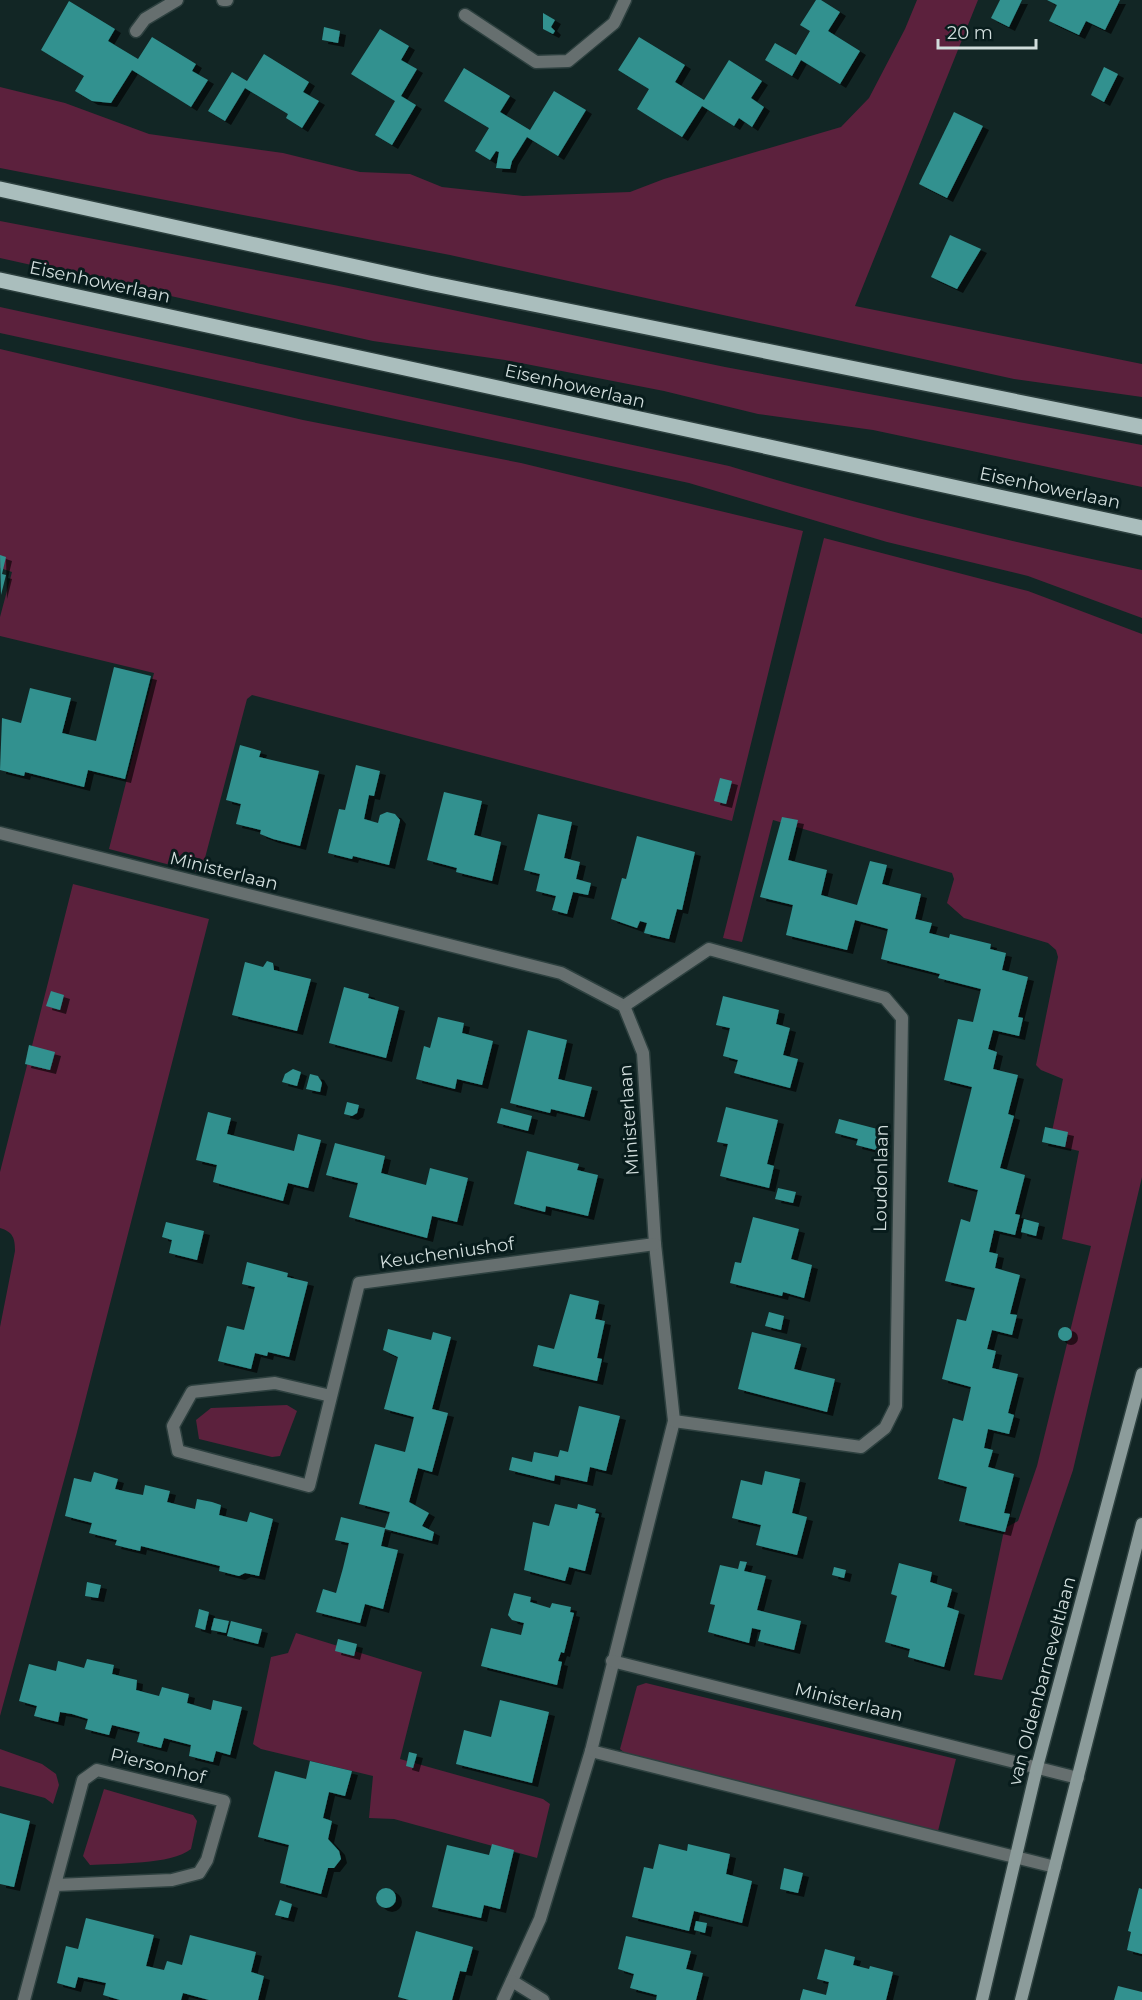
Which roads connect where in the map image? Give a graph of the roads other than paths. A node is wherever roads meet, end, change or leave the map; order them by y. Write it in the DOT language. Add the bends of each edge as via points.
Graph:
graph roads {
  1 [pos="177,0"];
  2 [pos="625,0"];
  3 [pos="465,15"];
  4 [pos="136,31"];
  5 [pos="0,189"];
  6 [pos="0,280"];
  7 [pos="1142,427"];
  8 [pos="1142,528"];
  9 [pos="0,833"];
  10 [pos="624,1006"];
  11 [pos="655,1244"];
  12 [pos="1142,1374"];
  13 [pos="331,1396"];
  14 [pos="674,1421"];
  15 [pos="1142,1524"];
  16 [pos="612,1661"];
  17 [pos="591,1751"];
  18 [pos="1037,1767"];
  19 [pos="1078,1778"];
  20 [pos="1014,1857"];
  21 [pos="1055,1867"];
  22 [pos="56,1885"];
  23 [pos="513,1981"];
  24 [pos="24,2000"];
  25 [pos="502,2000"];
  26 [pos="543,2000"];
  27 [pos="982,2000"];
  28 [pos="1021,2000"];
  1 -- 4 [label="street" via="145,19"];
  2 -- 3 [label="street" via="614,23 568,61 536,62"];
  5 -- 7 [label="main road" via="429,283"];
  6 -- 8 [label="main road, Eisenhowerlaan"];
  9 -- 10 [label="street, Ministerlaan" via="561,973"];
  10 -- 11 [label="street, Ministerlaan" via="643,1053"];
  10 -- 14 [label="street, Loudonlaan" via="709,949 885,998 902,1018 896,1406 885,1428 861,1447"];
  11 -- 13 [label="street, Keucheniushof" via="360,1283"];
  11 -- 14 [label="street, Ministerlaan"];
  12 -- 18 [label="main road, van Oldenbarneveltlaan"];
  13 -- 13 [label="street, Keucheniushof" via="309,1486 178,1451 173,1425 192,1392 275,1383"];
  14 -- 16 [label="street, Ministerlaan"];
  15 -- 19 [label="main road"];
  16 -- 17 [label="street, Ministerlaan"];
  16 -- 18 [label="street, Ministerlaan"];
  17 -- 20 [label="street"];
  17 -- 23 [label="street, Ministerlaan" via="540,1919"];
  18 -- 19 [label="street, Ministerlaan"];
  18 -- 20 [label="main road, van Oldenbarneveltlaan"];
  19 -- 21 [label="main road"];
  20 -- 21 [label="street"];
  20 -- 27 [label="main road, van Oldenbarneveltlaan"];
  21 -- 28 [label="main road"];
  22 -- 22 [label="street, Piersonhof" via="172,1880 199,1874 207,1860 224,1801 97,1770 83,1780"];
  22 -- 24 [label="street, Piersonhof"];
  23 -- 25 [label="street, Ministerlaan"];
  23 -- 26 [label="street"];
}
